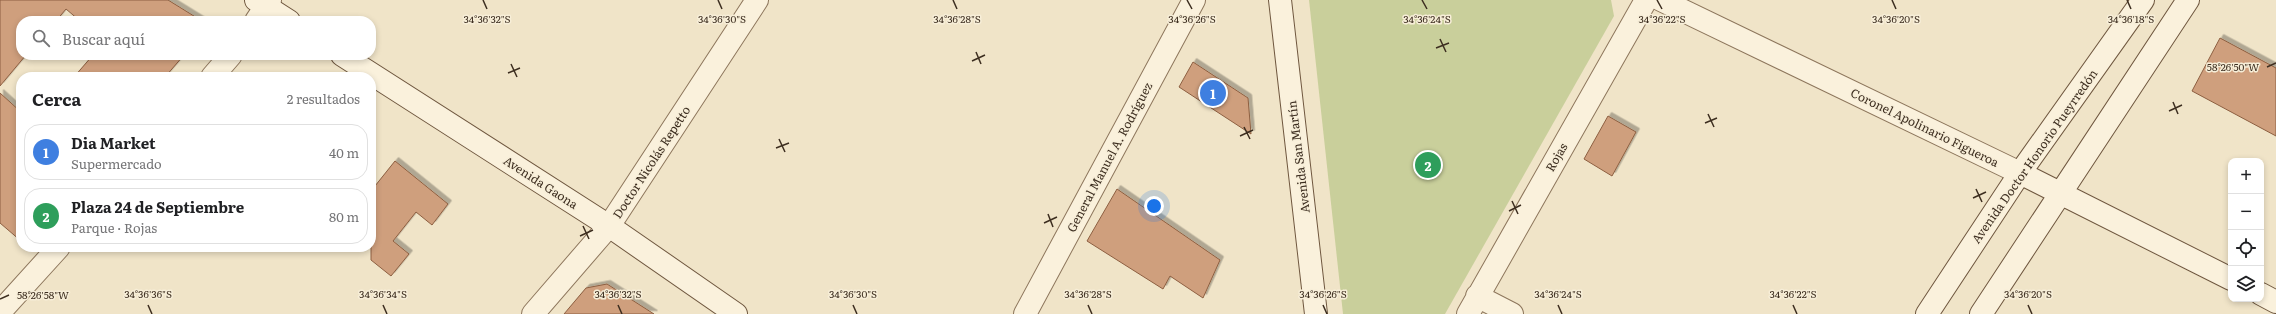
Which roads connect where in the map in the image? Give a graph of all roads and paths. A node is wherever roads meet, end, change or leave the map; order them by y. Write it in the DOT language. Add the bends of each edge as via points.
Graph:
graph roads {
  1 [pos="757,0"];
  2 [pos="1194,0"];
  3 [pos="1280,0"];
  4 [pos="1646,0"];
  5 [pos="1661,0"];
  6 [pos="2143,0"];
  7 [pos="2188,0"];
  8 [pos="262,7"];
  9 [pos="279,16"];
  10 [pos="227,60"];
  11 [pos="350,60"];
  12 [pos="216,72"];
  13 [pos="369,72"];
  14 [pos="376,77"];
  15 [pos="2020,173"];
  16 [pos="2061,193"];
  17 [pos="609,226"];
  18 [pos="54,252"];
  19 [pos="2228,277"];
  20 [pos="2264,296"];
  21 [pos="2276,302"];
  22 [pos="1473,305"];
  23 [pos="0,312"];
  24 [pos="533,314"];
  25 [pos="736,314"];
  26 [pos="1025,314"];
  27 [pos="1316,314"];
  28 [pos="1512,314"];
  29 [pos="1927,314"];
  30 [pos="1981,314"];
  1 -- 17 [label="street, Doctor Nicolás Repetto"];
  2 -- 26 [label="street, General Manuel A. Rodríguez"];
  3 -- 27 [label="street, Avenida San Martín"];
  4 -- 22 [label="street, Rojas"];
  5 -- 15 [label="street, Coronel Apolinario Figueroa"];
  6 -- 15 [label="street, Avenida Doctor Honorio Pueyrredón"];
  7 -- 16 [label="street"];
  8 -- 9 [label="street"];
  10 -- 12 [label="street"];
  11 -- 13 [label="street, Avenida Gaona"];
  14 -- 17 [label="street, Avenida Gaona"];
  15 -- 16 [label="street, Coronel Apolinario Figueroa"];
  15 -- 29 [label="street, Avenida Doctor Honorio Pueyrredón"];
  16 -- 19 [label="street, Coronel Apolinario Figueroa"];
  16 -- 30 [label="street"];
  17 -- 24 [label="street, Doctor Nicolás Repetto"];
  17 -- 25 [label="street, Avenida Gaona"];
  18 -- 23 [label="street"];
  20 -- 21 [label="street"];
  22 -- 28 [label="street"];
}
